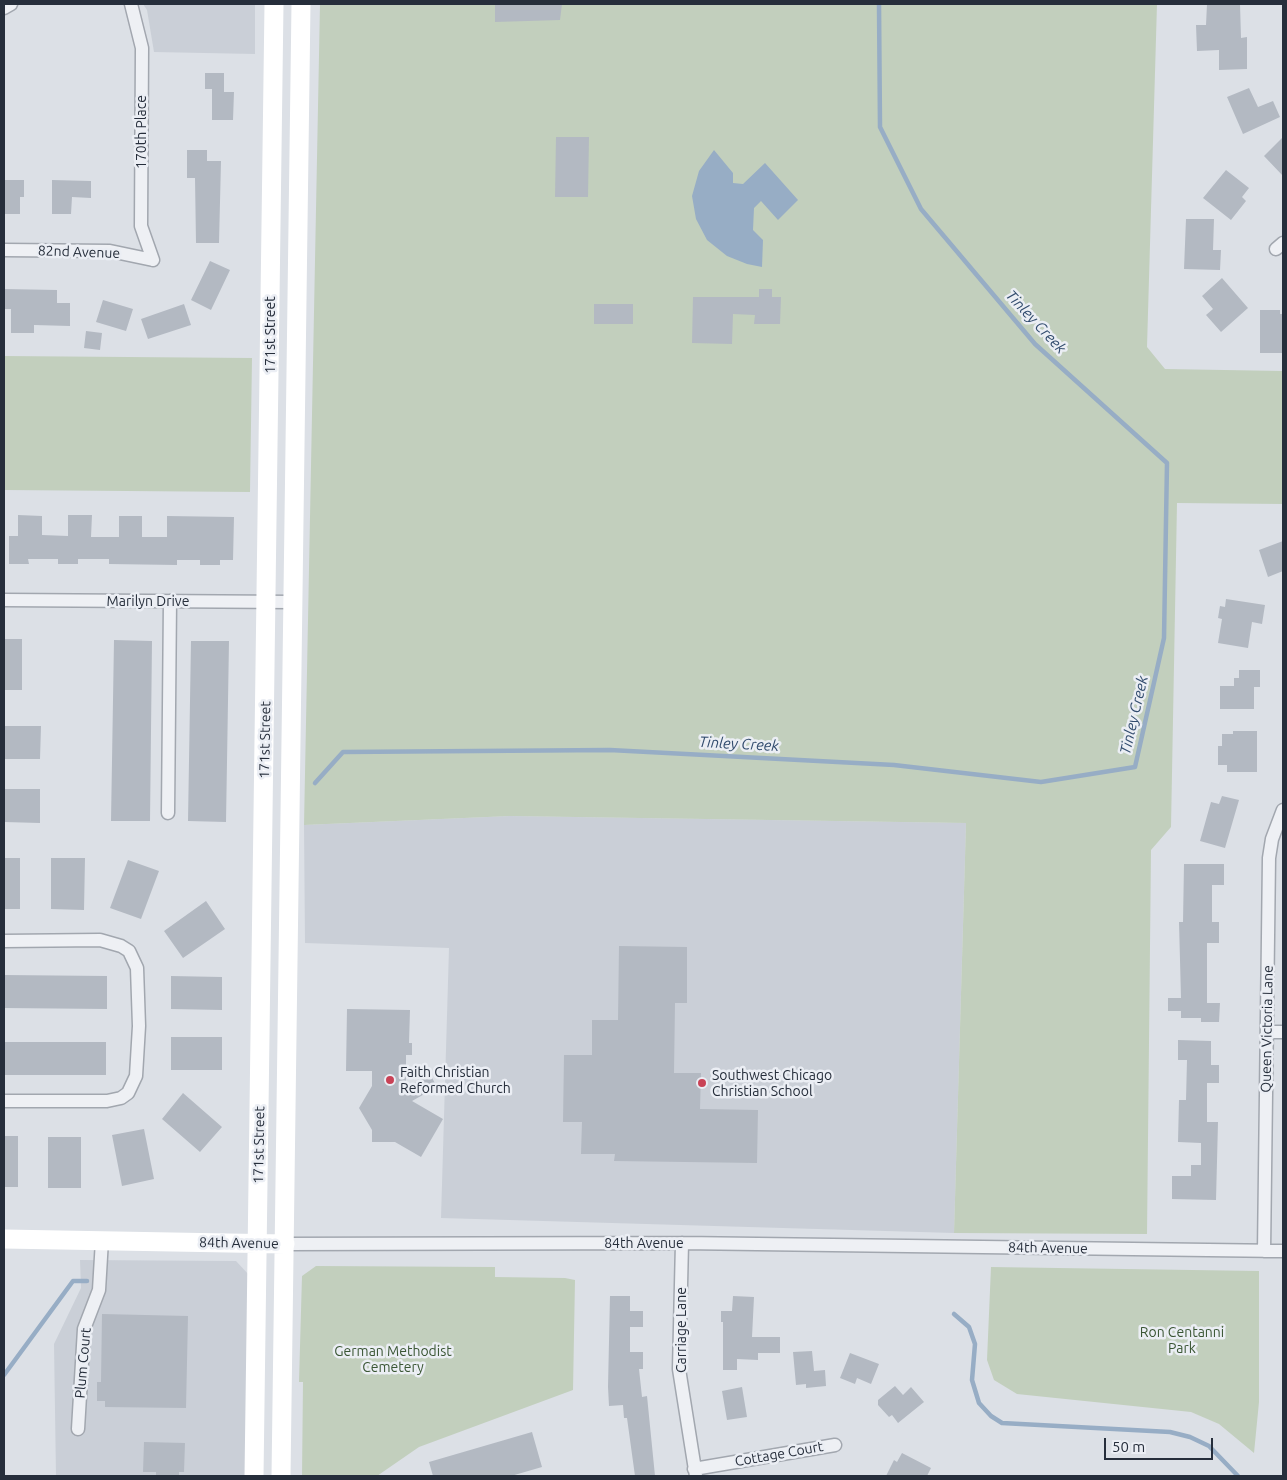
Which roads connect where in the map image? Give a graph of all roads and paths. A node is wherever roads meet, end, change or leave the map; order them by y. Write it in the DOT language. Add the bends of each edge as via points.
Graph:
graph roads {
  1 [pos="11,4"];
  2 [pos="131,4"];
  3 [pos="274,4"];
  4 [pos="301,4"];
  5 [pos="4,8"];
  6 [pos="4,250"];
  7 [pos="154,260"];
  8 [pos="4,600"];
  9 [pos="170,601"];
  10 [pos="267,601"];
  11 [pos="293,602"];
  12 [pos="1283,810"];
  13 [pos="168,813"];
  14 [pos="1280,824"];
  15 [pos="4,941"];
  16 [pos="1267,1032"];
  17 [pos="1283,1032"];
  18 [pos="4,1101"];
  19 [pos="4,1239"];
  20 [pos="102,1240"];
  21 [pos="682,1243"];
  22 [pos="258,1244"];
  23 [pos="285,1244"];
  24 [pos="1264,1251"];
  25 [pos="1283,1251"];
  26 [pos="78,1429"];
  27 [pos="835,1444"];
  28 [pos="695,1473"];
  29 [pos="254,1476"];
  30 [pos="281,1476"];
  1 -- 5 [label="street"];
  2 -- 7 [label="street, 170th Place" via="142,48 141,226"];
  3 -- 10 [label="street, 171st Street"];
  4 -- 11 [label="street, 171st Street"];
  6 -- 7 [label="street, 82nd Avenue" via="110,251"];
  8 -- 9 [label="street, Marilyn Drive"];
  9 -- 10 [label="street, Marilyn Drive"];
  9 -- 13 [label="street"];
  10 -- 11 [label="street, Marilyn Drive"];
  10 -- 22 [label="street, 171st Street"];
  11 -- 23 [label="street, 171st Street"];
  12 -- 14 [label="street, Queen Victoria Lane"];
  14 -- 16 [label="street, Queen Victoria Lane" via="1272,839 1269,858"];
  15 -- 18 [label="street" via="100,940 121,946 129,952 137,968 138,1021 136,1076 128,1093 121,1098 107,1101"];
  16 -- 17 [label="street"];
  16 -- 24 [label="street, Queen Victoria Lane"];
  19 -- 20 [label="street, 84th Avenue"];
  20 -- 22 [label="street, 84th Avenue"];
  20 -- 26 [label="street, Plum Court" via="99,1290 84,1329"];
  21 -- 23 [label="street, 84th Avenue"];
  21 -- 24 [label="street, 84th Avenue"];
  21 -- 28 [label="street, Carriage Lane" via="680,1369"];
  22 -- 23 [label="street, 84th Avenue"];
  22 -- 29 [label="street, 171st Street"];
  23 -- 30 [label="street, 171st Street"];
  24 -- 25 [label="street, 84th Avenue"];
  27 -- 28 [label="street, Cottage Court"];
}
